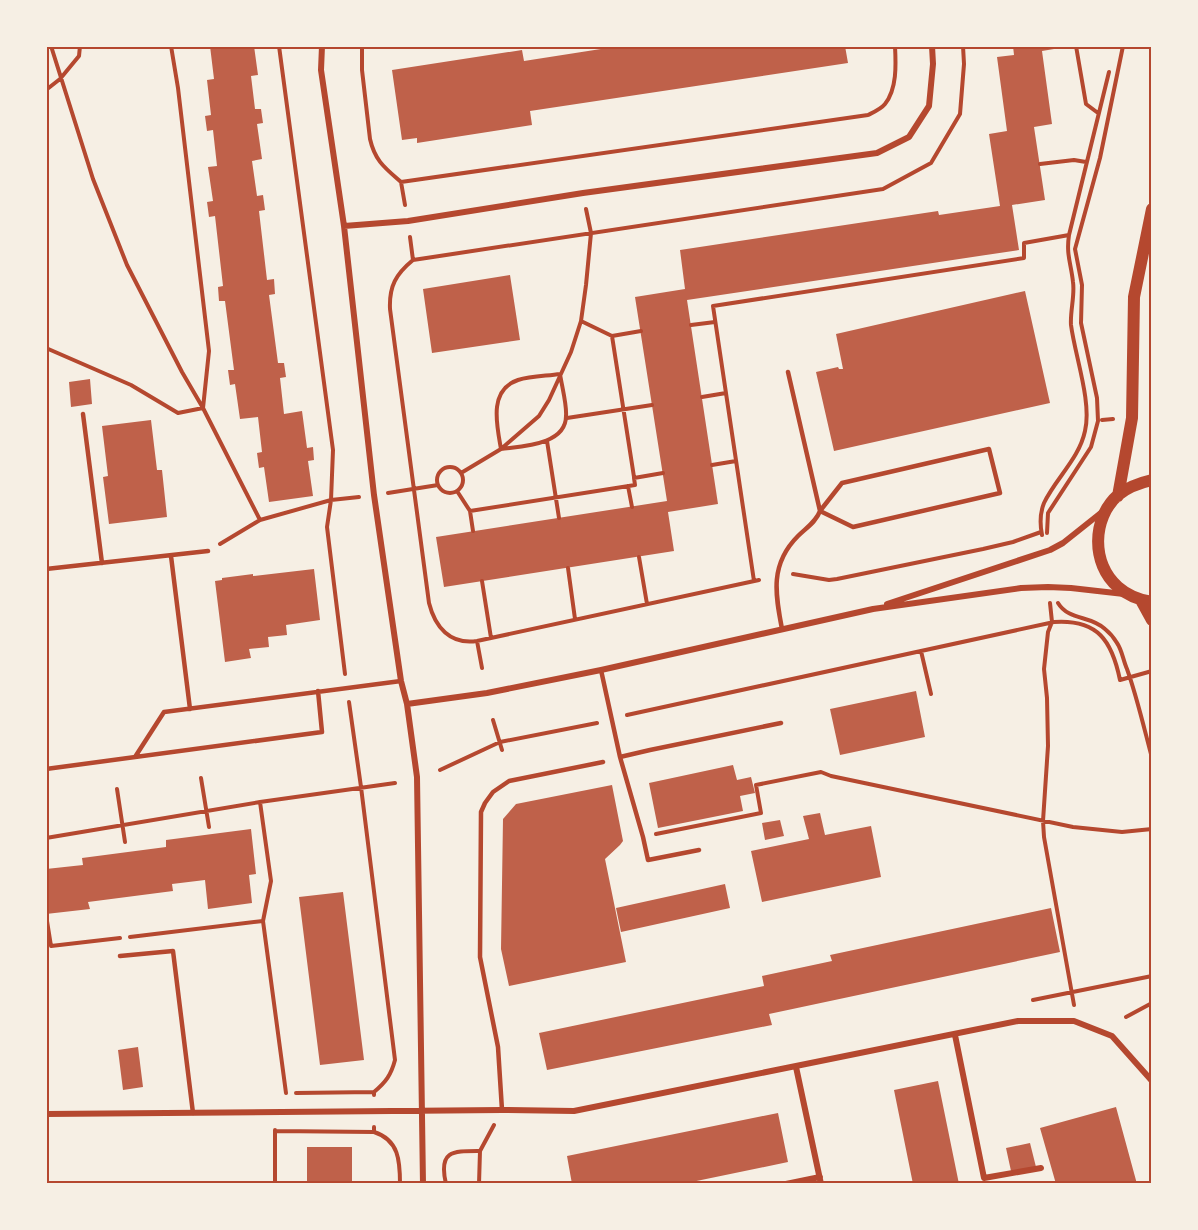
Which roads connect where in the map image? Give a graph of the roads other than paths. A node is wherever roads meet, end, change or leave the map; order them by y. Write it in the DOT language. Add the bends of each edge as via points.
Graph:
graph roads {
  1 [pos="322,46"];
  2 [pos="932,46"];
  3 [pos="1152,209"];
  4 [pos="344,226"];
  5 [pos="788,372"];
  6 [pos="83,414"];
  7 [pos="1152,480"];
  8 [pos="1118,496"];
  9 [pos="1107,508"];
  10 [pos="820,511"];
  11 [pos="208,551"];
  12 [pos="171,556"];
  13 [pos="102,563"];
  14 [pos="46,569"];
  15 [pos="1129,594"];
  16 [pos="1146,601"];
  17 [pos="873,609"];
  18 [pos="1152,620"];
  19 [pos="782,629"];
  20 [pos="601,670"];
  21 [pos="401,681"];
  22 [pos="318,691"];
  23 [pos="407,704"];
  24 [pos="190,709"];
  25 [pos="781,723"];
  26 [pos="135,757"];
  27 [pos="620,757"];
  28 [pos="603,762"];
  29 [pos="46,769"];
  30 [pos="699,850"];
  31 [pos="120,956"];
  32 [pos="955,1035"];
  33 [pos="796,1066"];
  34 [pos="1152,1081"];
  35 [pos="502,1110"];
  36 [pos="422,1112"];
  37 [pos="193,1113"];
  38 [pos="46,1114"];
  39 [pos="1041,1168"];
  40 [pos="820,1180"];
  41 [pos="423,1184"];
  42 [pos="786,1184"];
  1 -- 4 [label="street" via="321,70"];
  2 -- 4 [label="street" via="928,106 909,137 877,153 408,221"];
  3 -- 8 [label="main road" via="1134,297 1132,418"];
  4 -- 21 [label="street"];
  5 -- 10 [label="lane"];
  6 -- 13 [label="lane"];
  7 -- 8 [label="main road" via="1133,485"];
  8 -- 9 [label="main road"];
  9 -- 15 [label="main road" via="1098,535 1100,557 1117,587"];
  9 -- 17 [label="street" via="1050,550"];
  10 -- 10 [label="lane" via="853,527 1000,493 989,448 842,483"];
  10 -- 19 [label="lane" via="792,542 779,565 776,585"];
  11 -- 12 [label="lane"];
  12 -- 13 [label="lane"];
  12 -- 24 [label="lane"];
  13 -- 14 [label="lane"];
  15 -- 16 [label="main road"];
  15 -- 17 [label="street" via="1021,588"];
  16 -- 18 [label="main road"];
  17 -- 19 [label="street"];
  19 -- 20 [label="street"];
  20 -- 23 [label="street"];
  20 -- 27 [label="lane"];
  21 -- 22 [label="lane"];
  21 -- 23 [label="street"];
  22 -- 24 [label="lane"];
  22 -- 26 [label="lane" via="322,732"];
  23 -- 36 [label="street" via="417,777"];
  24 -- 26 [label="lane" via="164,712"];
  25 -- 27 [label="lane"];
  26 -- 29 [label="lane"];
  27 -- 30 [label="lane" via="648,860"];
  28 -- 35 [label="lane" via="510,781 488,797 482,812 480,957 498,1047"];
  31 -- 37 [label="lane" via="173,951"];
  32 -- 33 [label="street"];
  32 -- 34 [label="street" via="1018,1021 1074,1021 1112,1036"];
  32 -- 39 [label="street" via="984,1178"];
  33 -- 35 [label="street" via="574,1111"];
  33 -- 40 [label="street"];
  35 -- 36 [label="street"];
  36 -- 37 [label="street"];
  36 -- 41 [label="street"];
  37 -- 38 [label="street"];
  40 -- 42 [label="street"];
}
